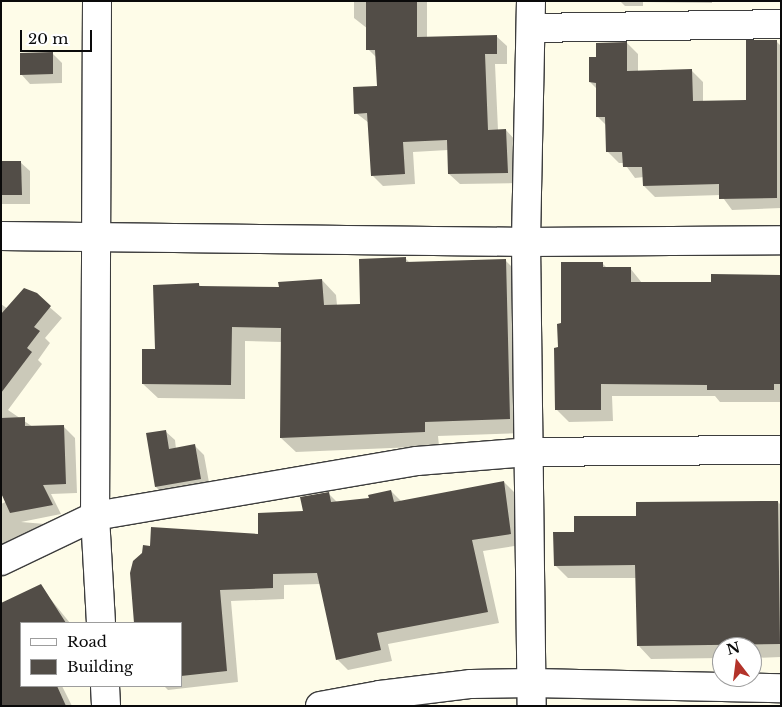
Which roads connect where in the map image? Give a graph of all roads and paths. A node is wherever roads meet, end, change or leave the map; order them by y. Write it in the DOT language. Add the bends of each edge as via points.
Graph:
graph roads {
  1 [pos="97,1"];
  2 [pos="531,1"];
  3 [pos="781,24"];
  4 [pos="531,28"];
  5 [pos="98,235"];
  6 [pos="1,236"];
  7 [pos="781,240"];
  8 [pos="526,242"];
  9 [pos="781,450"];
  10 [pos="528,452"];
  11 [pos="95,516"];
  12 [pos="1,561"];
  13 [pos="102,622"];
  14 [pos="105,687"];
  15 [pos="781,688"];
  16 [pos="532,694"];
  17 [pos="106,706"];
  18 [pos="320,706"];
  1 -- 5 [label="street"];
  2 -- 4 [label="street"];
  3 -- 4 [label="street"];
  4 -- 8 [label="street"];
  5 -- 6 [label="street"];
  5 -- 8 [label="street"];
  5 -- 11 [label="street"];
  7 -- 8 [label="street"];
  8 -- 10 [label="street"];
  9 -- 10 [label="street"];
  10 -- 11 [label="street" via="417,461 327,474"];
  10 -- 16 [label="street"];
  11 -- 12 [label="street"];
  11 -- 13 [label="street"];
  14 -- 17 [label="street"];
  15 -- 16 [label="street"];
  16 -- 18 [label="street" via="453,686"];
}
